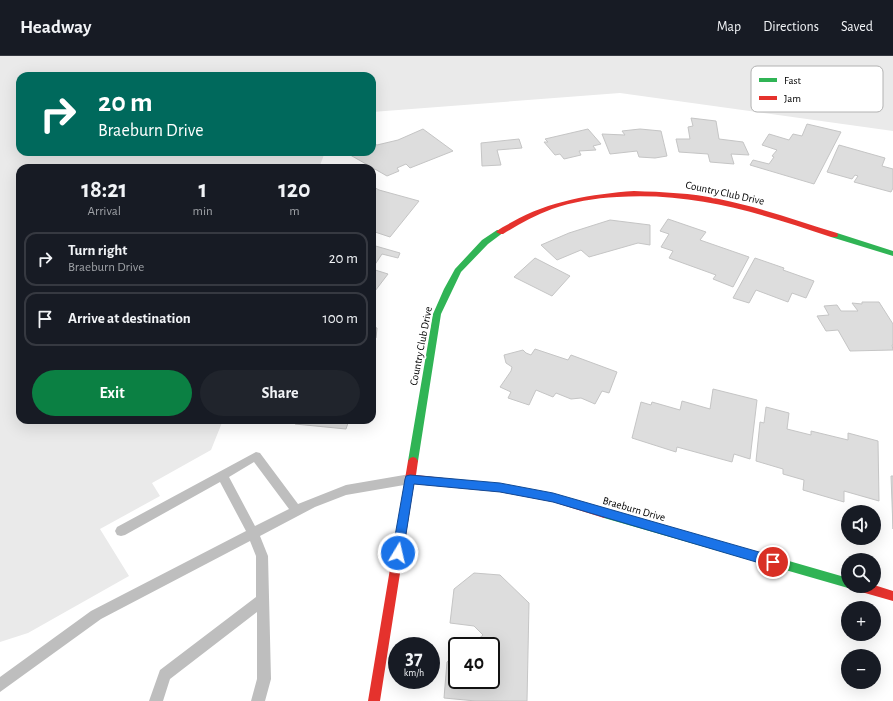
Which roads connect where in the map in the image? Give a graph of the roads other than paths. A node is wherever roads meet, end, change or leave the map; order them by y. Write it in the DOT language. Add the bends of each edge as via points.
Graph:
graph roads {
  1 [pos="893,254"];
  2 [pos="222,475"];
  3 [pos="410,479"];
  4 [pos="296,510"];
  5 [pos="121,531"];
  6 [pos="253,534"];
  7 [pos="841,581"];
  8 [pos="881,593"];
  9 [pos="893,596"];
  10 [pos="262,600"];
  11 [pos="0,685"];
  12 [pos="156,701"];
  13 [pos="258,701"];
  14 [pos="374,701"];
  1 -- 3 [label="street, Country Club Drive" via="738,205 674,195 612,195 558,205 533,214 492,237 475,251 447,289 437,314"];
  2 -- 4 [label="lane" via="256,456"];
  2 -- 5 [label="lane"];
  2 -- 6 [label="lane"];
  3 -- 4 [label="lane" via="346,490"];
  3 -- 7 [label="street, Braeburn Drive" via="500,488 553,498"];
  3 -- 14 [label="street, Country Club Drive"];
  4 -- 6 [label="lane"];
  6 -- 10 [label="lane" via="262,556"];
  6 -- 11 [label="lane" via="96,615"];
  8 -- 9 [label="street"];
  10 -- 12 [label="lane" via="166,675"];
  10 -- 13 [label="lane" via="264,679"];
}
